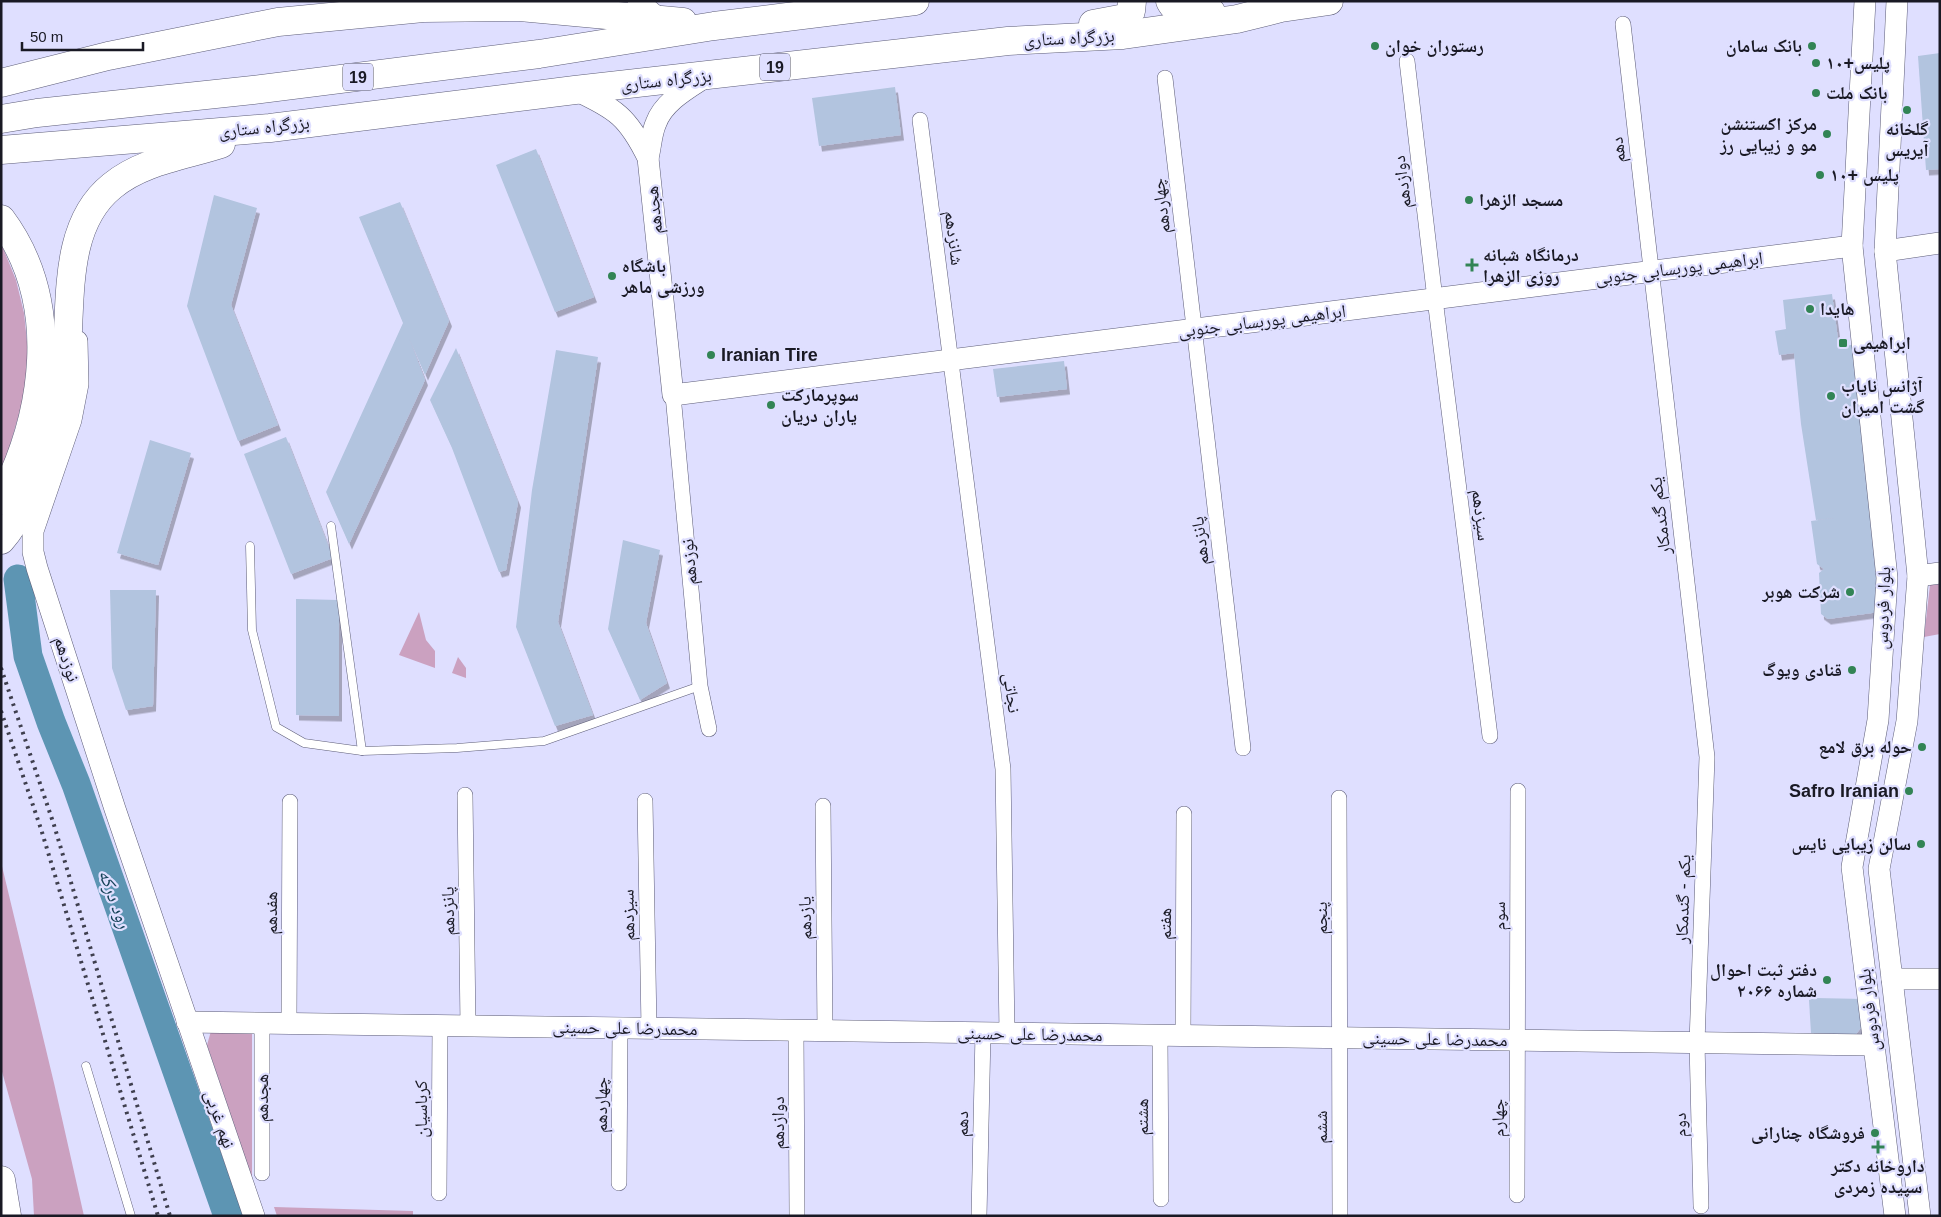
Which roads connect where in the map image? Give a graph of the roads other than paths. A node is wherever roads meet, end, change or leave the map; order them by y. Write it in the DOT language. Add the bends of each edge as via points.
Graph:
graph roads {
  1 [pos="915,1"];
  2 [pos="1132,1"];
  3 [pos="1170,1"];
  4 [pos="1329,1"];
  5 [pos="1862,5"];
  6 [pos="1899,6"];
  7 [pos="610,8"];
  8 [pos="1281,8"];
  9 [pos="648,10"];
  10 [pos="1623,24"];
  11 [pos="714,26"];
  12 [pos="1008,41"];
  13 [pos="1407,61"];
  14 [pos="709,75"];
  15 [pos="1165,78"];
  16 [pos="1,83"];
  17 [pos="575,90"];
  18 [pos="1,119"];
  19 [pos="920,120"];
  20 [pos="270,128"];
  21 [pos="1,150"];
  22 [pos="648,158"];
  23 [pos="1,219"];
  24 [pos="1940,243"];
  25 [pos="1852,246"];
  26 [pos="1885,251"];
  27 [pos="1651,272"];
  28 [pos="72,289"];
  29 [pos="1435,299"];
  30 [pos="1194,329"];
  31 [pos="951,360"];
  32 [pos="673,395"];
  33 [pos="1,501"];
  34 [pos="331,526"];
  35 [pos="3,538"];
  36 [pos="250,546"];
  37 [pos="1940,573"];
  38 [pos="1918,576"];
  39 [pos="700,686"];
  40 [pos="708,729"];
  41 [pos="1490,736"];
  42 [pos="1243,748"];
  43 [pos="362,751"];
  44 [pos="1707,757"];
  45 [pos="1518,791"];
  46 [pos="465,795"];
  47 [pos="1339,798"];
  48 [pos="646,801"];
  49 [pos="290,802"];
  50 [pos="823,806"];
  51 [pos="1184,814"];
  52 [pos="1892,979"];
  53 [pos="1940,979"];
  54 [pos="187,1022"];
  55 [pos="262,1023"];
  56 [pos="289,1023"];
  57 [pos="440,1025"];
  58 [pos="468,1026"];
  59 [pos="620,1028"];
  60 [pos="649,1028"];
  61 [pos="796,1030"];
  62 [pos="825,1031"];
  63 [pos="983,1033"];
  64 [pos="1007,1033"];
  65 [pos="1160,1035"];
  66 [pos="1183,1036"];
  67 [pos="1340,1038"];
  68 [pos="1518,1040"];
  69 [pos="1697,1043"];
  70 [pos="1873,1046"];
  71 [pos="86,1066"];
  72 [pos="262,1173"];
  73 [pos="1,1180"];
  74 [pos="619,1183"];
  75 [pos="440,1193"];
  76 [pos="1517,1195"];
  77 [pos="1161,1199"];
  78 [pos="1701,1206"];
  79 [pos="7,1216"];
  80 [pos="131,1216"];
  81 [pos="254,1216"];
  82 [pos="797,1216"];
  83 [pos="979,1216"];
  84 [pos="1340,1216"];
  85 [pos="1895,1216"];
  86 [pos="1920,1216"];
  1 -- 11 [label="highway, 19"];
  2 -- 12 [label="highway" via="1131,11 1125,18"];
  3 -- 8 [label="highway" via="1178,11 1186,13"];
  4 -- 8 [label="highway, بزرگراه ستاری / 19"];
  5 -- 25 [label="street, بلوار فردوس"];
  6 -- 26 [label="street, بلوار فردوس"];
  7 -- 9 [label="highway, 19"];
  7 -- 16 [label="highway, 19" via="423,8 278,22 108,56"];
  8 -- 12 [label="highway, بزرگراه ستاری / 19" via="1237,19 1123,35"];
  9 -- 11 [label="highway, 19"];
  10 -- 27 [label="street, دهم"];
  11 -- 18 [label="highway, 19" via="519,56"];
  12 -- 14 [label="highway, بزرگراه ستاری / 19"];
  13 -- 29 [label="street, دوازدهم"];
  14 -- 17 [label="highway, بزرگراه ستاری / 19"];
  14 -- 22 [label="street" via="665,107 656,123"];
  15 -- 30 [label="street, چهاردهم"];
  17 -- 20 [label="highway, بزرگراه ستاری / 19"];
  17 -- 22 [label="street, هجدهم" via="606,104 626,121"];
  19 -- 31 [label="street, شانزدهم"];
  20 -- 21 [label="highway, بزرگراه ستاری / 19"];
  20 -- 28 [label="highway" via="160,161 111,186 92,207 81,231"];
  22 -- 32 [label="street, هجدهم"];
  23 -- 33 [label="highway" via="30,272 37,298 42,356 39,394 30,433"];
  24 -- 26 [label="street"];
  25 -- 27 [label="street, ابراهیمی پوربسابی جنوبی"];
  25 -- 70 [label="street, بلوار فردوس" via="1887,578 1878,720 1852,867"];
  26 -- 38 [label="street, بلوار فردوس"];
  27 -- 29 [label="street, ابراهیمی پوربسابی جنوبی"];
  27 -- 44 [label="street, یکم گندمکار"];
  28 -- 35 [label="highway" via="60,398 29,491"];
  28 -- 54 [label="street, نوزدهم" via="79,359 78,384 71,420 33,531 33,552"];
  29 -- 30 [label="street, ابراهیمی پوربسابی جنوبی"];
  29 -- 41 [label="street, سیزدهم"];
  30 -- 31 [label="street, ابراهیمی پوربسابی جنوبی"];
  30 -- 42 [label="street, پانزدهم"];
  31 -- 32 [label="street, ابراهیمی پوربسابی جنوبی"];
  31 -- 64 [label="street, نجاتی" via="1003,769"];
  32 -- 39 [label="street, نوزدهم"];
  34 -- 43 [label="lane"];
  36 -- 43 [label="lane" via="252,630 276,727 304,743"];
  37 -- 38 [label="street"];
  38 -- 52 [label="street, بلوار فردوس" via="1907,721 1879,869"];
  39 -- 40 [label="street, نوزدهم"];
  39 -- 43 [label="lane" via="544,741"];
  44 -- 69 [label="street, یکم - گندمکار"];
  45 -- 68 [label="street, سوم"];
  46 -- 58 [label="street, پانزدهم"];
  47 -- 67 [label="street, پنجم"];
  48 -- 60 [label="street, سیزدهم"];
  49 -- 56 [label="street, هفدهم"];
  50 -- 62 [label="street, یازدهم"];
  51 -- 66 [label="street, هفتم"];
  52 -- 53 [label="street"];
  52 -- 86 [label="street, بلوار فردوس"];
  54 -- 55 [label="street, محمدرضا علی حسینی"];
  54 -- 81 [label="street, نهم غربی"];
  55 -- 56 [label="street, محمدرضا علی حسینی"];
  55 -- 72 [label="street, هجدهم"];
  56 -- 57 [label="street, محمدرضا علی حسینی"];
  57 -- 58 [label="street, محمدرضا علی حسینی"];
  57 -- 75 [label="street, کرباسیان"];
  58 -- 59 [label="street, محمدرضا علی حسینی"];
  59 -- 60 [label="street, محمدرضا علی حسینی"];
  59 -- 74 [label="street, چهاردهم"];
  60 -- 61 [label="street, محمدرضا علی حسینی"];
  61 -- 62 [label="street, محمدرضا علی حسینی"];
  61 -- 82 [label="street, دوازدهم"];
  62 -- 63 [label="street, محمدرضا علی حسینی"];
  63 -- 64 [label="street, محمدرضا علی حسینی"];
  63 -- 83 [label="street, دهم"];
  64 -- 65 [label="street, محمدرضا علی حسینی"];
  65 -- 66 [label="street, محمدرضا علی حسینی"];
  65 -- 77 [label="street, هشتم"];
  66 -- 67 [label="street, محمدرضا علی حسینی"];
  67 -- 68 [label="street, محمدرضا علی حسینی"];
  67 -- 84 [label="street, ششم"];
  68 -- 69 [label="street, محمدرضا علی حسینی"];
  68 -- 76 [label="street, چهارم"];
  69 -- 70 [label="street, محمدرضا علی حسینی"];
  69 -- 78 [label="street, دوم"];
  70 -- 85 [label="street, بلوار فردوس"];
  71 -- 80 [label="lane"];
  73 -- 79 [label="highway"];
}
